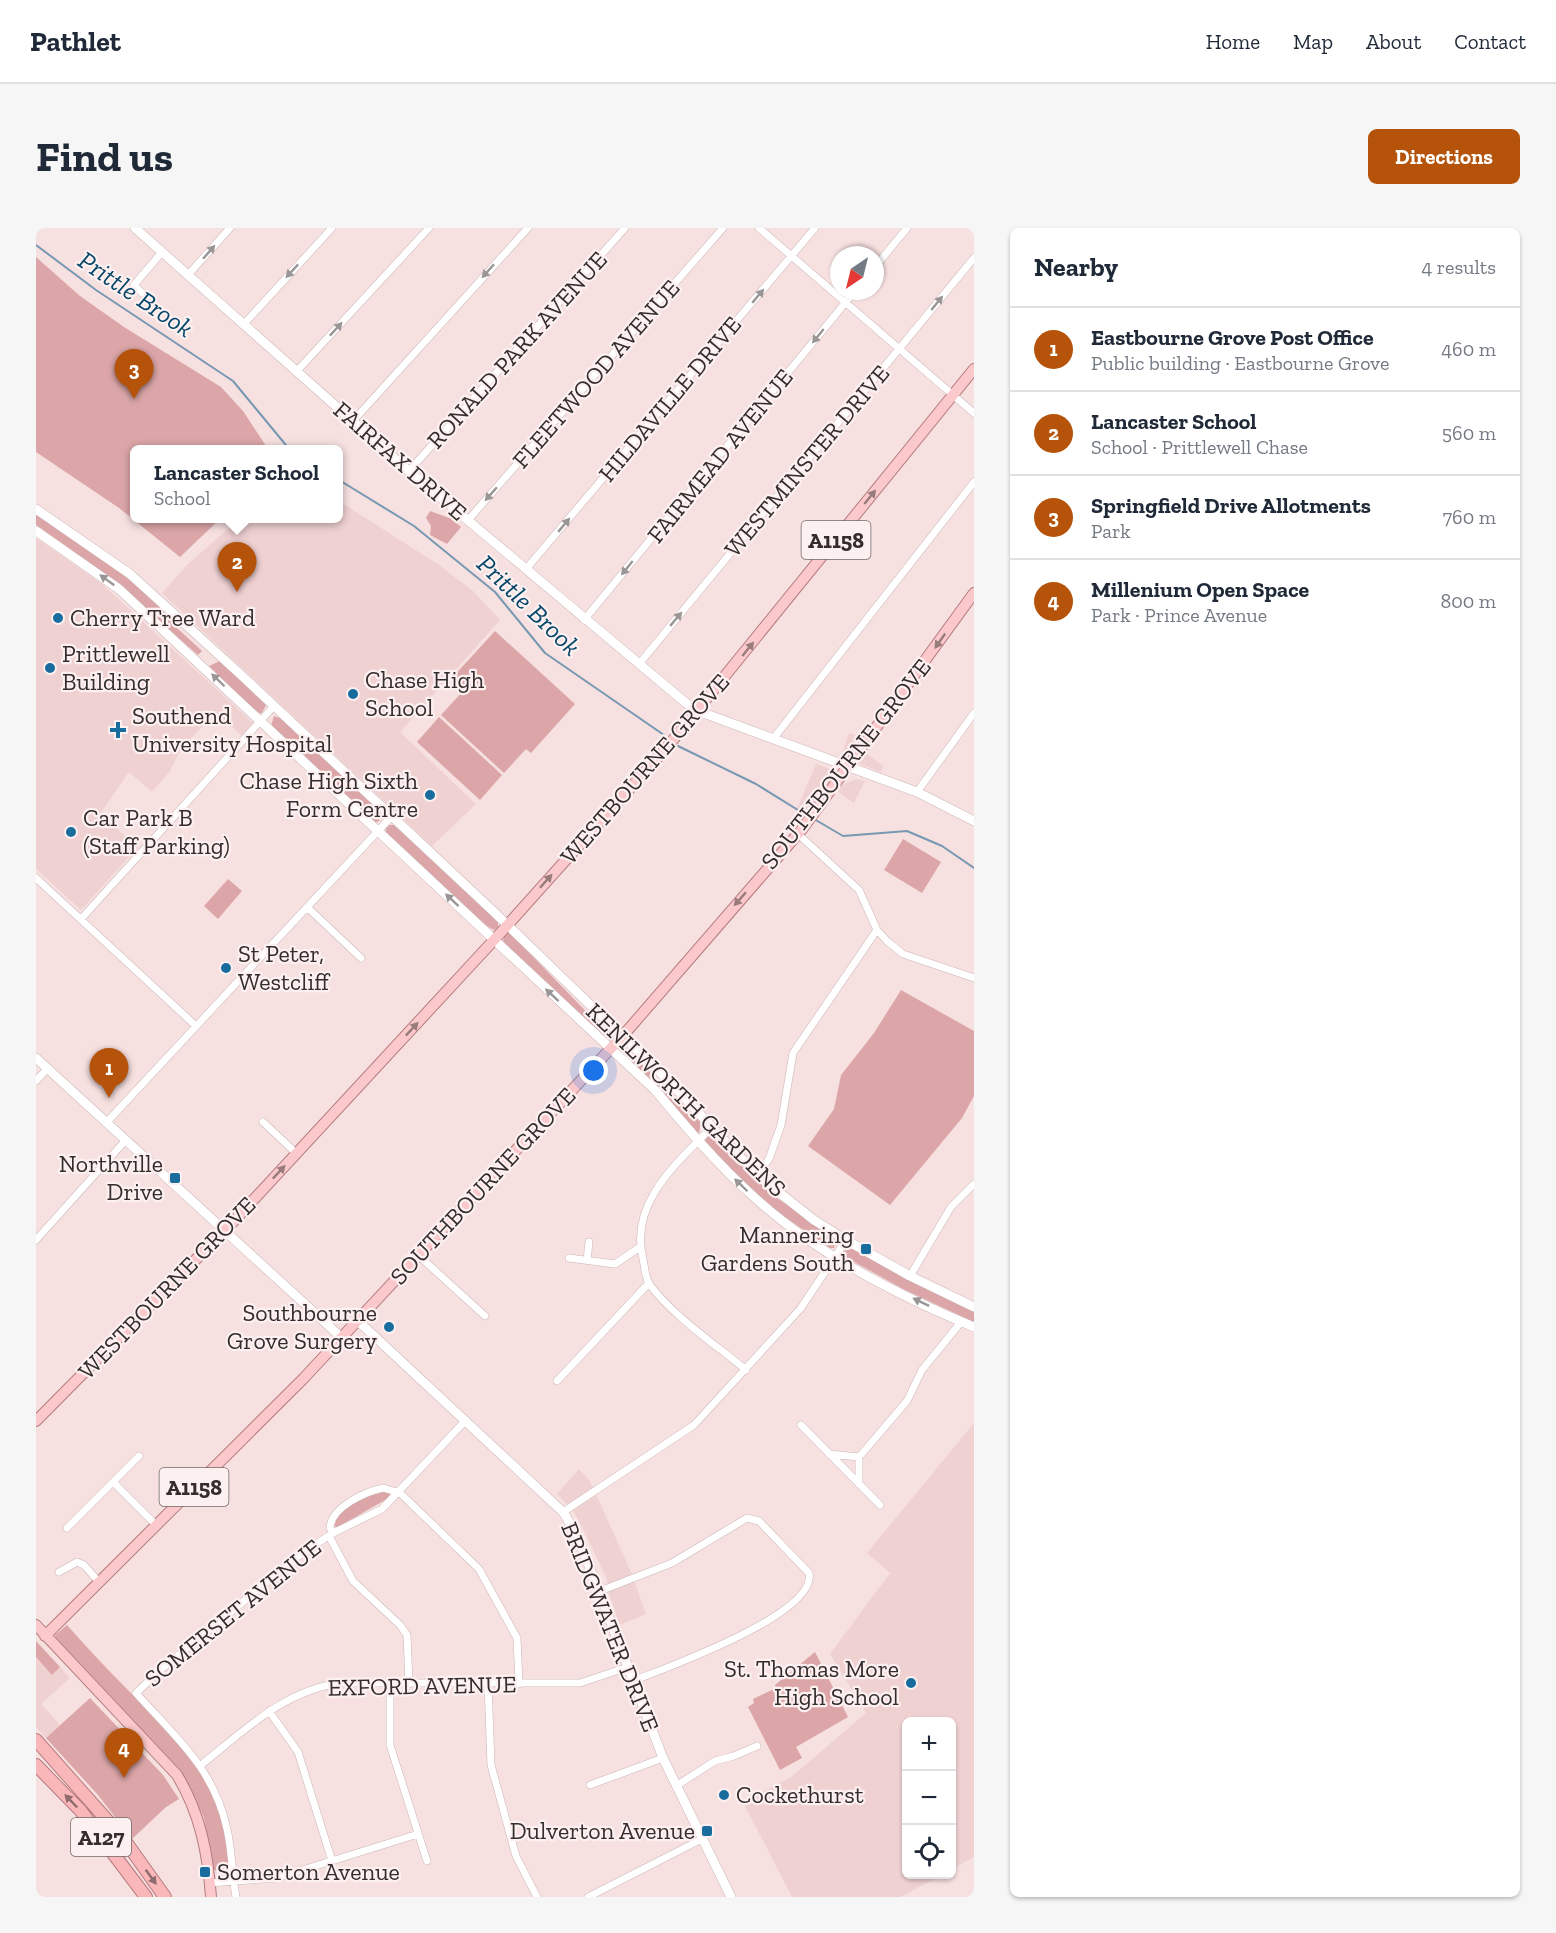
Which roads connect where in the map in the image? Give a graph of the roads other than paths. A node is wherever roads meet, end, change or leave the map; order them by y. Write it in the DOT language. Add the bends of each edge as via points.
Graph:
graph roads {
  1 [pos="135,228"];
  2 [pos="230,228"];
  3 [pos="332,228"];
  4 [pos="429,228"];
  5 [pos="528,228"];
  6 [pos="625,228"];
  7 [pos="723,228"];
  8 [pos="759,228"];
  9 [pos="815,228"];
  10 [pos="907,228"];
  11 [pos="162,252"];
  12 [pos="791,256"];
  13 [pos="884,256"];
  14 [pos="974,258"];
  15 [pos="188,275"];
  16 [pos="142,293"];
  17 [pos="846,302"];
  18 [pos="243,325"];
  19 [pos="900,348"];
  20 [pos="974,369"];
  21 [pos="296,372"];
  22 [pos="953,395"];
  23 [pos="974,413"];
  24 [pos="353,421"];
  25 [pos="409,471"];
  26 [pos="974,482"];
  27 [pos="36,509"];
  28 [pos="469,519"];
  29 [pos="36,531"];
  30 [pos="526,569"];
  31 [pos="974,593"];
  32 [pos="175,615"];
  33 [pos="584,620"];
  34 [pos="208,653"];
  35 [pos="224,659"];
  36 [pos="200,663"];
  37 [pos="639,664"];
  38 [pos="274,706"];
  39 [pos="698,711"];
  40 [pos="974,713"];
  41 [pos="260,722"];
  42 [pos="773,739"];
  43 [pos="849,767"];
  44 [pos="917,792"];
  45 [pos="392,816"];
  46 [pos="974,821"];
  47 [pos="378,830"];
  48 [pos="798,834"];
  49 [pos="36,879"];
  50 [pos="308,908"];
  51 [pos="81,919"];
  52 [pos="505,927"];
  53 [pos="878,930"];
  54 [pos="494,940"];
  55 [pos="361,958"];
  56 [pos="534,978"];
  57 [pos="974,978"];
  58 [pos="574,990"];
  59 [pos="196,1026"];
  60 [pos="621,1037"];
  61 [pos="611,1048"];
  62 [pos="36,1058"];
  63 [pos="47,1069"];
  64 [pos="36,1081"];
  65 [pos="263,1122"];
  66 [pos="106,1123"];
  67 [pos="711,1128"];
  68 [pos="125,1141"];
  69 [pos="698,1141"];
  70 [pos="296,1153"];
  71 [pos="757,1175"];
  72 [pos="974,1184"];
  73 [pos="225,1230"];
  74 [pos="36,1240"];
  75 [pos="846,1240"];
  76 [pos="589,1242"];
  77 [pos="640,1247"];
  78 [pos="418,1255"];
  79 [pos="836,1257"];
  80 [pos="569,1258"];
  81 [pos="587,1260"];
  82 [pos="910,1276"];
  83 [pos="649,1283"];
  84 [pos="974,1307"];
  85 [pos="485,1316"];
  86 [pos="358,1321"];
  87 [pos="962,1322"];
  88 [pos="974,1327"];
  89 [pos="342,1338"];
  90 [pos="746,1370"];
  91 [pos="557,1381"];
  92 [pos="466,1420"];
  93 [pos="36,1421"];
  94 [pos="801,1425"];
  95 [pos="829,1454"];
  96 [pos="139,1456"];
  97 [pos="859,1457"];
  98 [pos="113,1482"];
  99 [pos="859,1484"];
  100 [pos="400,1493"];
  101 [pos="880,1505"];
  102 [pos="563,1512"];
  103 [pos="156,1525"];
  104 [pos="67,1528"];
  105 [pos="331,1534"];
  106 [pos="59,1572"];
  107 [pos="99,1582"];
  108 [pos="600,1591"];
  109 [pos="36,1625"];
  110 [pos="45,1636"];
  111 [pos="628,1667"];
  112 [pos="633,1680"];
  113 [pos="488,1683"];
  114 [pos="390,1684"];
  115 [pos="409,1684"];
  116 [pos="519,1684"];
  117 [pos="269,1711"];
  118 [pos="36,1740"];
  119 [pos="757,1746"];
  120 [pos="663,1758"];
  121 [pos="36,1765"];
  122 [pos="201,1766"];
  123 [pos="590,1785"];
  124 [pos="676,1786"];
  125 [pos="418,1834"];
  126 [pos="702,1839"];
  127 [pos="332,1861"];
  128 [pos="427,1861"];
  129 [pos="234,1881"];
  130 [pos="210,1883"];
  131 [pos="146,1897"];
  132 [pos="165,1897"];
  133 [pos="211,1897"];
  134 [pos="236,1897"];
  135 [pos="537,1897"];
  136 [pos="588,1897"];
  137 [pos="731,1897"];
  1 -- 11 [label="street, FAIRFAX DRIVE"];
  15 -- 2 [label="street, one-way"];
  3 -- 18 [label="street, one-way"];
  21 -- 4 [label="street, one-way"];
  5 -- 24 [label="street, one-way"];
  6 -- 25 [label="street, RONALD PARK AVENUE"];
  7 -- 28 [label="street, FLEETWOOD AVENUE, one-way"];
  8 -- 12 [label="street"];
  9 -- 12 [label="street, HILDAVILLE DRIVE"];
  10 -- 13 [label="street"];
  11 -- 15 [label="street, FAIRFAX DRIVE"];
  11 -- 16 [label="street" via="134,285"];
  12 -- 17 [label="street"];
  30 -- 12 [label="street, HILDAVILLE DRIVE, one-way"];
  19 -- 14 [label="street, WESTMINSTER DRIVE, one-way"];
  15 -- 18 [label="street, FAIRFAX DRIVE"];
  17 -- 19 [label="street"];
  17 -- 33 [label="street, FAIRMEAD AVENUE, one-way"];
  18 -- 21 [label="street, FAIRFAX DRIVE"];
  19 -- 22 [label="street"];
  37 -- 19 [label="street, WESTMINSTER DRIVE, one-way"];
  20 -- 22 [label="main road, WESTBOURNE GROVE / A1158"];
  21 -- 24 [label="street, FAIRFAX DRIVE"];
  22 -- 23 [label="street"];
  39 -- 22 [label="main road, WESTBOURNE GROVE / A1158, one-way"];
  24 -- 25 [label="street, FAIRFAX DRIVE"];
  25 -- 28 [label="street, FAIRFAX DRIVE"];
  26 -- 42 [label="street"];
  27 -- 32 [label="street" via="120,567"];
  28 -- 30 [label="street, FAIRFAX DRIVE"];
  36 -- 29 [label="street, KENILWORTH GARDENS, one-way" via="118,589"];
  30 -- 33 [label="street, FAIRFAX DRIVE"];
  31 -- 43 [label="main road, SOUTHBOURNE GROVE / A1158, one-way"];
  32 -- 34 [label="street"];
  32 -- 35 [label="street, KENILWORTH GARDENS"];
  33 -- 37 [label="street, FAIRFAX DRIVE"];
  34 -- 35 [label="street"];
  34 -- 36 [label="street" via="209,657"];
  35 -- 38 [label="street, KENILWORTH GARDENS"];
  41 -- 36 [label="street, KENILWORTH GARDENS, one-way"];
  37 -- 39 [label="street, FAIRFAX DRIVE"];
  38 -- 41 [label="street"];
  38 -- 45 [label="street, KENILWORTH GARDENS"];
  39 -- 42 [label="street, FAIRFAX DRIVE"];
  52 -- 39 [label="main road, WESTBOURNE GROVE / A1158, one-way"];
  40 -- 44 [label="street"];
  41 -- 47 [label="street, KENILWORTH GARDENS"];
  41 -- 51 [label="street"];
  42 -- 43 [label="street, FAIRFAX DRIVE"];
  43 -- 44 [label="street, FAIRFAX DRIVE"];
  43 -- 48 [label="main road, SOUTHBOURNE GROVE / A1158"];
  44 -- 46 [label="street, FAIRFAX DRIVE"];
  45 -- 47 [label="street"];
  45 -- 52 [label="street, KENILWORTH GARDENS"];
  47 -- 50 [label="street"];
  54 -- 47 [label="street, KENILWORTH GARDENS, one-way"];
  48 -- 53 [label="street" via="859,890"];
  48 -- 60 [label="main road, SOUTHBOURNE GROVE / A1158, one-way"];
  49 -- 51 [label="street"];
  50 -- 55 [label="street"];
  50 -- 59 [label="street"];
  51 -- 59 [label="street"];
  52 -- 54 [label="main road, WESTBOURNE GROVE / A1158"];
  52 -- 56 [label="street" via="502,940"];
  52 -- 58 [label="street, KENILWORTH GARDENS"];
  53 -- 57 [label="street" via="903,954"];
  53 -- 71 [label="street" via="793,1053 782,1125 769,1159"];
  54 -- 56 [label="street, KENILWORTH GARDENS"];
  70 -- 54 [label="main road, WESTBOURNE GROVE / A1158, one-way"];
  61 -- 56 [label="street, KENILWORTH GARDENS, one-way"];
  58 -- 60 [label="street, KENILWORTH GARDENS"];
  58 -- 61 [label="street" via="613,1037"];
  59 -- 66 [label="street"];
  60 -- 61 [label="main road, SOUTHBOURNE GROVE / A1158"];
  60 -- 67 [label="street, KENILWORTH GARDENS" via="666,1078"];
  61 -- 69 [label="street, KENILWORTH GARDENS" via="655,1090"];
  61 -- 78 [label="main road, SOUTHBOURNE GROVE / A1158"];
  62 -- 63 [label="street"];
  63 -- 64 [label="street"];
  63 -- 66 [label="street"];
  65 -- 70 [label="street"];
  66 -- 68 [label="street"];
  67 -- 69 [label="street"];
  67 -- 71 [label="street, KENILWORTH GARDENS"];
  68 -- 73 [label="street"];
  68 -- 74 [label="street"];
  69 -- 77 [label="street" via="670,1171 644,1209"];
  79 -- 69 [label="street, KENILWORTH GARDENS, one-way" via="756,1199"];
  73 -- 70 [label="main road, WESTBOURNE GROVE / A1158, one-way"];
  71 -- 75 [label="street, KENILWORTH GARDENS"];
  72 -- 82 [label="street" via="951,1207"];
  73 -- 89 [label="street"];
  73 -- 93 [label="main road, WESTBOURNE GROVE / A1158"];
  75 -- 79 [label="street"];
  75 -- 82 [label="street, KENILWORTH GARDENS"];
  76 -- 81 [label="street"];
  77 -- 81 [label="street" via="615,1264"];
  77 -- 83 [label="street"];
  78 -- 85 [label="street"];
  78 -- 86 [label="main road, SOUTHBOURNE GROVE / A1158"];
  87 -- 79 [label="street, KENILWORTH GARDENS, one-way"];
  79 -- 90 [label="street" via="801,1308"];
  80 -- 81 [label="street"];
  82 -- 84 [label="street, KENILWORTH GARDENS"];
  83 -- 90 [label="street" via="672,1308"];
  83 -- 91 [label="street"];
  86 -- 89 [label="main road, SOUTHBOURNE GROVE / A1158"];
  86 -- 92 [label="street, BRIDGWATER DRIVE"];
  87 -- 88 [label="street, KENILWORTH GARDENS"];
  87 -- 97 [label="street" via="922,1370 907,1401"];
  89 -- 103 [label="main road, SOUTHBOURNE GROVE / A1158"];
  90 -- 102 [label="street" via="694,1425"];
  92 -- 100 [label="street, SOMERSET AVENUE"];
  92 -- 102 [label="street, BRIDGWATER DRIVE"];
  94 -- 95 [label="street"];
  95 -- 97 [label="street"];
  95 -- 99 [label="street"];
  96 -- 98 [label="street"];
  97 -- 99 [label="street"];
  98 -- 103 [label="street"];
  98 -- 104 [label="street"];
  99 -- 101 [label="street"];
  100 -- 105 [label="street, SOMERSET AVENUE" via="382,1509"];
  100 -- 105 [label="street" via="383,1488 349,1503 332,1519"];
  100 -- 116 [label="street" via="479,1569 517,1638"];
  102 -- 108 [label="street, BRIDGWATER DRIVE"];
  103 -- 107 [label="main road, SOUTHBOURNE GROVE / A1158"];
  105 -- 115 [label="street" via="353,1581 400,1624 406,1635"];
  105 -- 122 [label="street, SOMERSET AVENUE" via="301,1554 136,1693 173,1730"];
  106 -- 107 [label="street" via="77,1562"];
  107 -- 110 [label="main road, SOUTHBOURNE GROVE / A1158"];
  108 -- 111 [label="street, BRIDGWATER DRIVE"];
  108 -- 112 [label="street" via="672,1563 747,1518 759,1521 809,1574 807,1590 794,1602 736,1639"];
  109 -- 110 [label="main road"];
  110 -- 130 [label="main road" via="177,1775 200,1823"];
  111 -- 112 [label="street, BRIDGWATER DRIVE"];
  111 -- 116 [label="street, EXFORD AVENUE" via="580,1683"];
  112 -- 120 [label="street, BRIDGWATER DRIVE"];
  113 -- 115 [label="street, EXFORD AVENUE"];
  113 -- 116 [label="street, EXFORD AVENUE"];
  113 -- 135 [label="street" via="491,1765 516,1856"];
  114 -- 115 [label="street, EXFORD AVENUE"];
  114 -- 117 [label="street, EXFORD AVENUE" via="320,1686"];
  114 -- 125 [label="street" via="390,1744"];
  117 -- 122 [label="street, EXFORD AVENUE"];
  117 -- 127 [label="street" via="298,1752"];
  118 -- 132 [label="highway, A127, one-way" via="123,1838"];
  119 -- 124 [label="street" via="715,1761"];
  120 -- 123 [label="street"];
  120 -- 124 [label="street, BRIDGWATER DRIVE"];
  131 -- 121 [label="highway, A127, one-way" via="81,1811"];
  122 -- 129 [label="street" via="226,1826"];
  124 -- 126 [label="street, BRIDGWATER DRIVE"];
  125 -- 127 [label="street"];
  125 -- 128 [label="street"];
  126 -- 136 [label="street"];
  126 -- 137 [label="street, BRIDGWATER DRIVE"];
  127 -- 129 [label="street" via="277,1878"];
  129 -- 130 [label="street"];
  129 -- 134 [label="street"];
  130 -- 133 [label="main road"];
}
